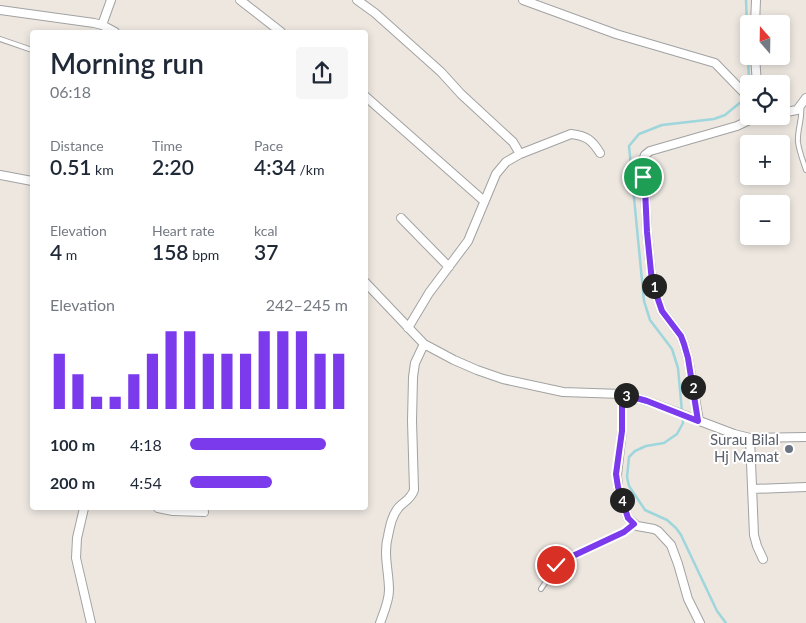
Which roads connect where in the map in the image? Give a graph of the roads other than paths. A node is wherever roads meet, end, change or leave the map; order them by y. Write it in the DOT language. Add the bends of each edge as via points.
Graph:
graph roads {
  1 [pos="111,0"];
  2 [pos="240,0"];
  3 [pos="356,0"];
  4 [pos="523,0"];
  5 [pos="756,0"];
  6 [pos="0,10"];
  7 [pos="755,15"];
  8 [pos="102,25"];
  9 [pos="111,30"];
  10 [pos="278,30"];
  11 [pos="0,39"];
  12 [pos="30,49"];
  13 [pos="740,90"];
  14 [pos="806,98"];
  15 [pos="368,99"];
  16 [pos="801,106"];
  17 [pos="790,112"];
  18 [pos="740,125"];
  19 [pos="600,153"];
  20 [pos="520,154"];
  21 [pos="806,170"];
  22 [pos="0,175"];
  23 [pos="30,181"];
  24 [pos="484,201"];
  25 [pos="401,218"];
  26 [pos="449,267"];
  27 [pos="368,285"];
  28 [pos="408,328"];
  29 [pos="424,344"];
  30 [pos="622,394"];
  31 [pos="698,421"];
  32 [pos="806,436"];
  33 [pos="750,438"];
  34 [pos="806,487"];
  35 [pos="752,489"];
  36 [pos="84,510"];
  37 [pos="168,510"];
  38 [pos="204,512"];
  39 [pos="634,524"];
  40 [pos="763,559"];
  41 [pos="540,589"];
  42 [pos="91,623"];
  43 [pos="380,623"];
  44 [pos="700,623"];
  1 -- 8 [label="street"];
  2 -- 10 [label="street"];
  3 -- 20 [label="street" via="441,72 513,142"];
  4 -- 13 [label="street" via="616,34 715,63"];
  5 -- 7 [label="street"];
  6 -- 8 [label="street"];
  8 -- 9 [label="street"];
  11 -- 12 [label="lane"];
  14 -- 16 [label="street"];
  15 -- 24 [label="street"];
  16 -- 17 [label="street"];
  16 -- 21 [label="lane" via="803,116 798,143"];
  18 -- 31 [label="street" via="650,151 642,163 652,282 662,311 684,344"];
  19 -- 20 [label="street" via="593,141 572,134"];
  20 -- 24 [label="street" via="506,162 496,174"];
  22 -- 23 [label="street"];
  24 -- 26 [label="street" via="468,241"];
  25 -- 26 [label="street"];
  26 -- 28 [label="street"];
  27 -- 28 [label="street"];
  28 -- 29 [label="street"];
  29 -- 30 [label="street" via="462,364 503,379 563,392"];
  29 -- 43 [label="street" via="413,377 414,490 394,514 387,538 389,590"];
  30 -- 31 [label="street"];
  30 -- 39 [label="street" via="622,431 616,474 628,518"];
  31 -- 33 [label="street"];
  32 -- 33 [label="street"];
  33 -- 35 [label="street"];
  34 -- 35 [label="street"];
  35 -- 40 [label="street" via="754,535"];
  36 -- 42 [label="street" via="76,558"];
  37 -- 38 [label="street"];
  39 -- 41 [label="lane" via="556,565"];
  39 -- 44 [label="street" via="658,531 671,545 688,599"];
}
